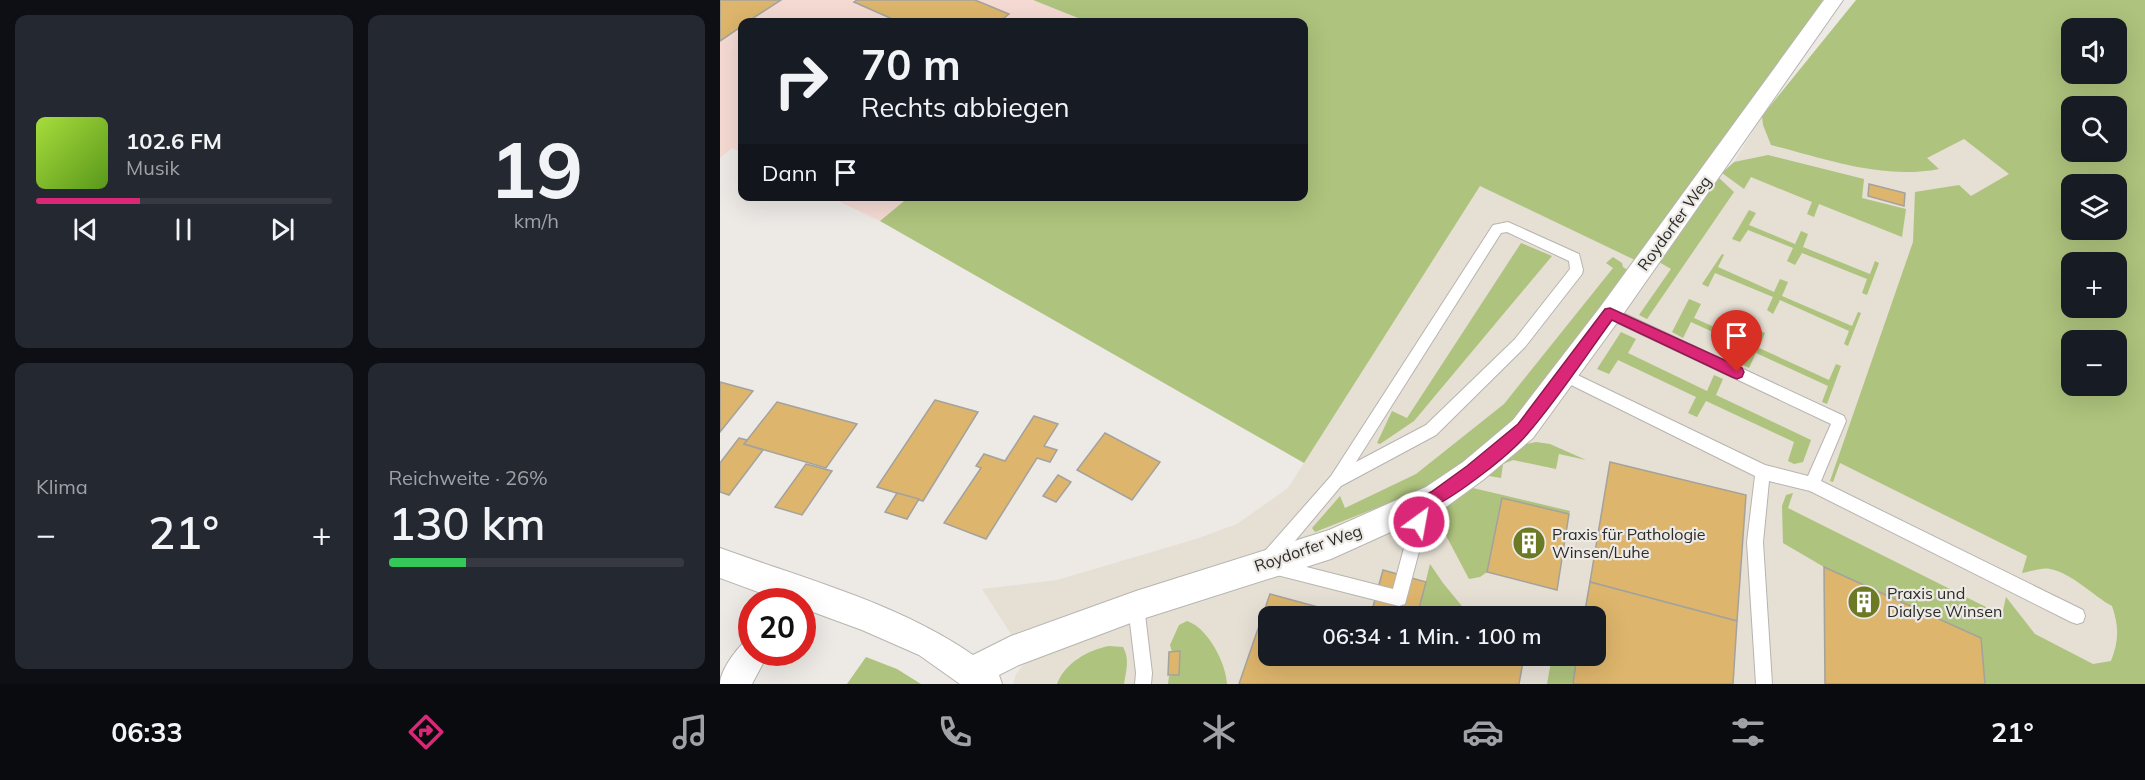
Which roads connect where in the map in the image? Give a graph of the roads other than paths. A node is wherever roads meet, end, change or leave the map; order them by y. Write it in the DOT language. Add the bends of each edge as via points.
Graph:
graph roads {
  1 [pos="1834,0"];
  2 [pos="1610,313"];
  3 [pos="1562,374"];
  4 [pos="1763,472"];
  5 [pos="1336,481"];
  6 [pos="1812,483"];
  7 [pos="1424,503"];
  8 [pos="720,563"];
  9 [pos="1265,564"];
  10 [pos="775,588"];
  11 [pos="816,602"];
  12 [pos="1136,606"];
  13 [pos="2077,616"];
  14 [pos="745,666"];
  15 [pos="980,678"];
  16 [pos="734,684"];
  17 [pos="1143,684"];
  18 [pos="1764,684"];
  1 -- 2 [label="street, Roydorfer Weg"];
  2 -- 3 [label="street, Roydorfer Weg"];
  2 -- 6 [label="lane" via="1839,420"];
  3 -- 4 [label="lane"];
  3 -- 7 [label="street, Roydorfer Weg" via="1523,429 1473,471"];
  4 -- 6 [label="lane"];
  4 -- 18 [label="lane" via="1755,542"];
  5 -- 5 [label="lane" via="1431,430 1520,343 1577,270 1575,258 1508,227 1497,228"];
  5 -- 9 [label="lane"];
  6 -- 13 [label="lane"];
  7 -- 9 [label="street, Roydorfer Weg" via="1331,544"];
  7 -- 9 [label="lane" via="1399,598"];
  8 -- 10 [label="street, Roydorfer Weg"];
  9 -- 12 [label="street, Roydorfer Weg"];
  11 -- 15 [label="street, Roydorfer Weg" via="866,615 930,644"];
  12 -- 15 [label="street, Roydorfer Weg" via="1011,652"];
  12 -- 17 [label="lane"];
  14 -- 16 [label="street"];
}
